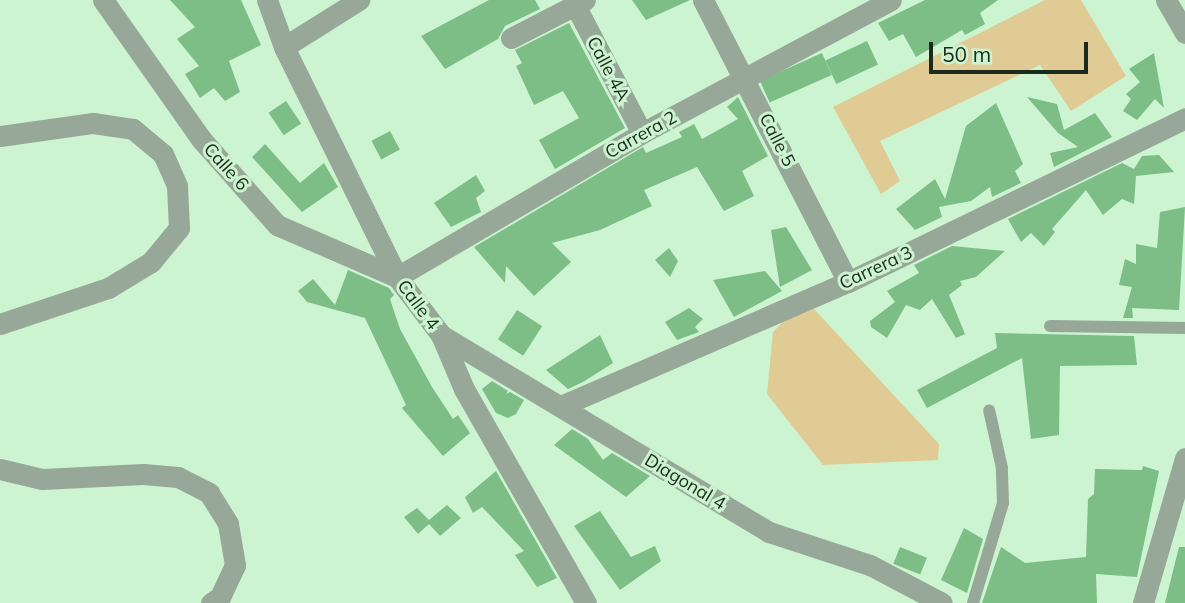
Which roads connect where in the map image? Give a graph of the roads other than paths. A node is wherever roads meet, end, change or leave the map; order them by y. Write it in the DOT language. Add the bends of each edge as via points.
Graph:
graph roads {
  1 [pos="103,0"];
  2 [pos="267,0"];
  3 [pos="359,0"];
  4 [pos="703,0"];
  5 [pos="891,0"];
  6 [pos="1166,0"];
  7 [pos="580,2"];
  8 [pos="1185,33"];
  9 [pos="511,38"];
  10 [pos="284,47"];
  11 [pos="745,78"];
  12 [pos="1185,118"];
  13 [pos="642,133"];
  14 [pos="0,136"];
  15 [pos="397,278"];
  16 [pos="848,282"];
  17 [pos="0,324"];
  18 [pos="1050,326"];
  19 [pos="1185,328"];
  20 [pos="441,335"];
  21 [pos="561,406"];
  22 [pos="989,410"];
  23 [pos="1185,458"];
  24 [pos="0,469"];
  25 [pos="211,603"];
  26 [pos="586,603"];
  27 [pos="942,603"];
  28 [pos="973,603"];
  29 [pos="1143,603"];
  1 -- 15 [label="street, Calle 6" via="201,139 277,225"];
  2 -- 10 [label="street, Calle 4"];
  3 -- 10 [label="street"];
  4 -- 11 [label="street, Calle 5"];
  5 -- 11 [label="street, Carrera 2"];
  6 -- 8 [label="street"];
  7 -- 9 [label="street"];
  7 -- 13 [label="street, Calle 4A"];
  10 -- 15 [label="street, Calle 4"];
  11 -- 13 [label="street, Carrera 2"];
  11 -- 16 [label="street, Calle 5"];
  12 -- 16 [label="street, Carrera 3"];
  13 -- 15 [label="street, Carrera 2"];
  14 -- 17 [label="street" via="93,123 133,129 163,154 177,186 179,229 151,262 108,288"];
  15 -- 20 [label="street, Calle 4"];
  16 -- 21 [label="street, Carrera 3"];
  18 -- 19 [label="lane"];
  20 -- 21 [label="street, Diagonal 4"];
  20 -- 26 [label="street, Calle 4" via="464,389"];
  21 -- 27 [label="street, Diagonal 4" via="769,532 870,565"];
  22 -- 28 [label="lane" via="1002,468 1003,503"];
  23 -- 29 [label="street"];
  24 -- 25 [label="street" via="42,479 143,474 178,477 209,493 228,524 235,565 220,597"];
}
